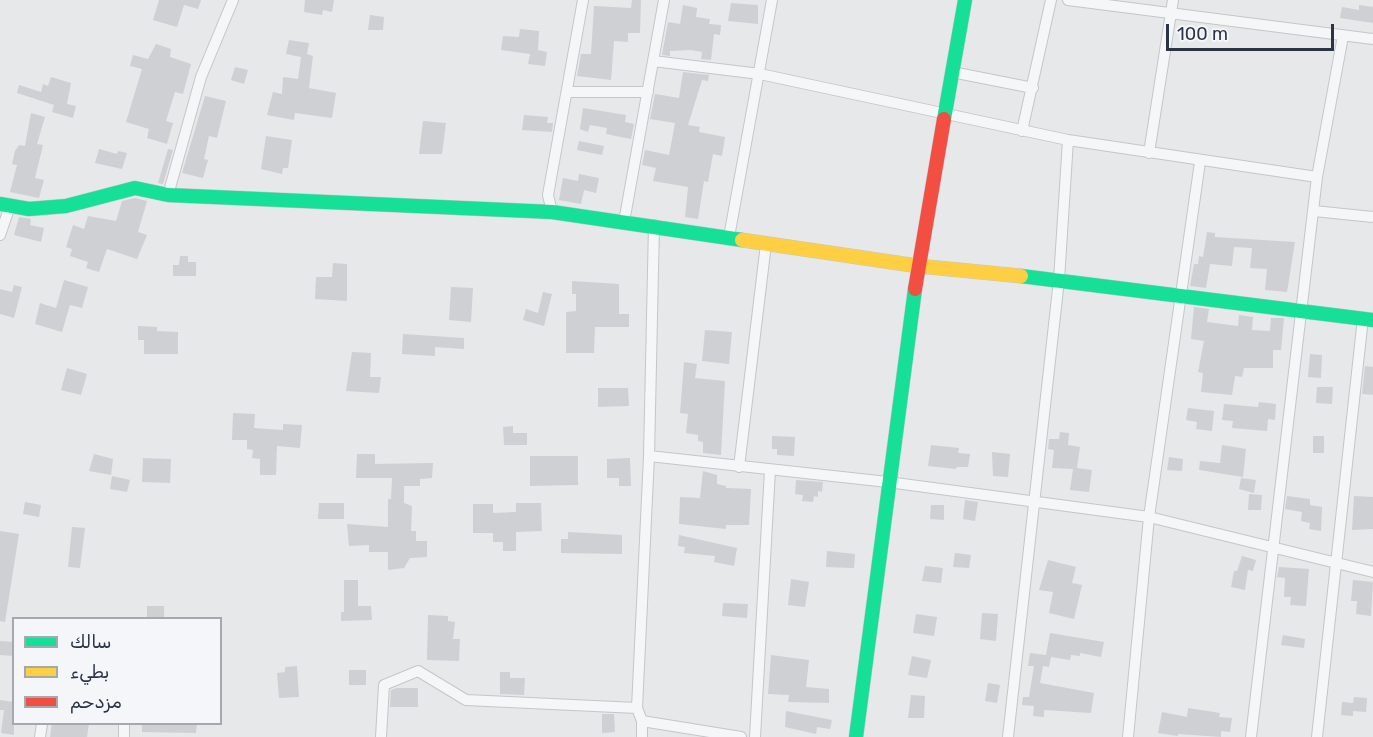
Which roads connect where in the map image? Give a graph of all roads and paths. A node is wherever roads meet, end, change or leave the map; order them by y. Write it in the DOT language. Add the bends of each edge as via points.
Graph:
graph roads {
  1 [pos="232,0"];
  2 [pos="583,0"];
  3 [pos="664,0"];
  4 [pos="772,0"];
  5 [pos="964,0"];
  6 [pos="1052,0"];
  7 [pos="1068,0"];
  8 [pos="1173,0"];
  9 [pos="1171,13"];
  10 [pos="1342,36"];
  11 [pos="1373,39"];
  12 [pos="653,61"];
  13 [pos="952,72"];
  14 [pos="760,74"];
  15 [pos="1033,88"];
  16 [pos="567,92"];
  17 [pos="648,92"];
  18 [pos="943,116"];
  19 [pos="1022,131"];
  20 [pos="1068,140"];
  21 [pos="1149,153"];
  22 [pos="1200,162"];
  23 [pos="1317,177"];
  24 [pos="168,195"];
  25 [pos="5,205"];
  26 [pos="1314,211"];
  27 [pos="552,212"];
  28 [pos="1373,217"];
  29 [pos="624,222"];
  30 [pos="654,225"];
  31 [pos="0,235"];
  32 [pos="729,237"];
  33 [pos="766,244"];
  34 [pos="918,266"];
  35 [pos="1059,280"];
  36 [pos="1179,297"];
  37 [pos="1301,311"];
  38 [pos="1368,319"];
  39 [pos="649,456"];
  40 [pos="738,467"];
  41 [pos="770,470"];
  42 [pos="888,482"];
  43 [pos="1036,504"];
  44 [pos="1149,516"];
  45 [pos="1274,548"];
  46 [pos="1337,564"];
  47 [pos="1373,572"];
  48 [pos="637,708"];
  49 [pos="642,721"];
  50 [pos="381,737"];
  51 [pos="642,737"];
  52 [pos="741,737"];
  53 [pos="755,737"];
  54 [pos="856,737"];
  55 [pos="1008,737"];
  56 [pos="1128,737"];
  57 [pos="1251,737"];
  58 [pos="1317,737"];
  1 -- 24 [label="street" via="201,77"];
  2 -- 16 [label="street"];
  3 -- 12 [label="street"];
  4 -- 14 [label="street"];
  5 -- 13 [label="street"];
  6 -- 15 [label="street"];
  7 -- 9 [label="street"];
  8 -- 9 [label="street"];
  9 -- 10 [label="street"];
  9 -- 21 [label="street"];
  10 -- 11 [label="street"];
  10 -- 23 [label="street"];
  12 -- 14 [label="street"];
  12 -- 17 [label="street"];
  13 -- 15 [label="street"];
  13 -- 18 [label="street"];
  14 -- 18 [label="street"];
  14 -- 32 [label="street"];
  15 -- 19 [label="street"];
  16 -- 17 [label="street"];
  16 -- 27 [label="street" via="548,195"];
  17 -- 29 [label="street"];
  18 -- 19 [label="street"];
  18 -- 34 [label="street"];
  19 -- 20 [label="street"];
  20 -- 21 [label="street"];
  20 -- 35 [label="street"];
  21 -- 22 [label="street"];
  22 -- 23 [label="street"];
  22 -- 36 [label="street"];
  23 -- 26 [label="street"];
  24 -- 25 [label="street" via="135,188 66,206 29,209"];
  24 -- 27 [label="street"];
  25 -- 31 [label="street"];
  26 -- 28 [label="street"];
  26 -- 37 [label="street"];
  27 -- 29 [label="street"];
  29 -- 30 [label="street"];
  30 -- 32 [label="street"];
  30 -- 39 [label="street"];
  32 -- 33 [label="street"];
  33 -- 34 [label="street"];
  33 -- 40 [label="street"];
  34 -- 35 [label="street"];
  34 -- 42 [label="street"];
  35 -- 36 [label="street"];
  35 -- 43 [label="street"];
  36 -- 37 [label="street"];
  36 -- 44 [label="street"];
  37 -- 38 [label="street"];
  37 -- 45 [label="street"];
  38 -- 46 [label="street"];
  39 -- 40 [label="street"];
  39 -- 48 [label="street"];
  40 -- 41 [label="street"];
  41 -- 42 [label="street"];
  41 -- 53 [label="street"];
  42 -- 43 [label="street"];
  42 -- 54 [label="street"];
  43 -- 44 [label="street"];
  43 -- 55 [label="street"];
  44 -- 45 [label="street"];
  44 -- 56 [label="street"];
  45 -- 46 [label="street"];
  45 -- 57 [label="street"];
  46 -- 47 [label="street"];
  46 -- 58 [label="street"];
  48 -- 49 [label="street"];
  48 -- 50 [label="street" via="466,700 418,671 384,685"];
  49 -- 51 [label="street"];
  49 -- 52 [label="street"];
}
